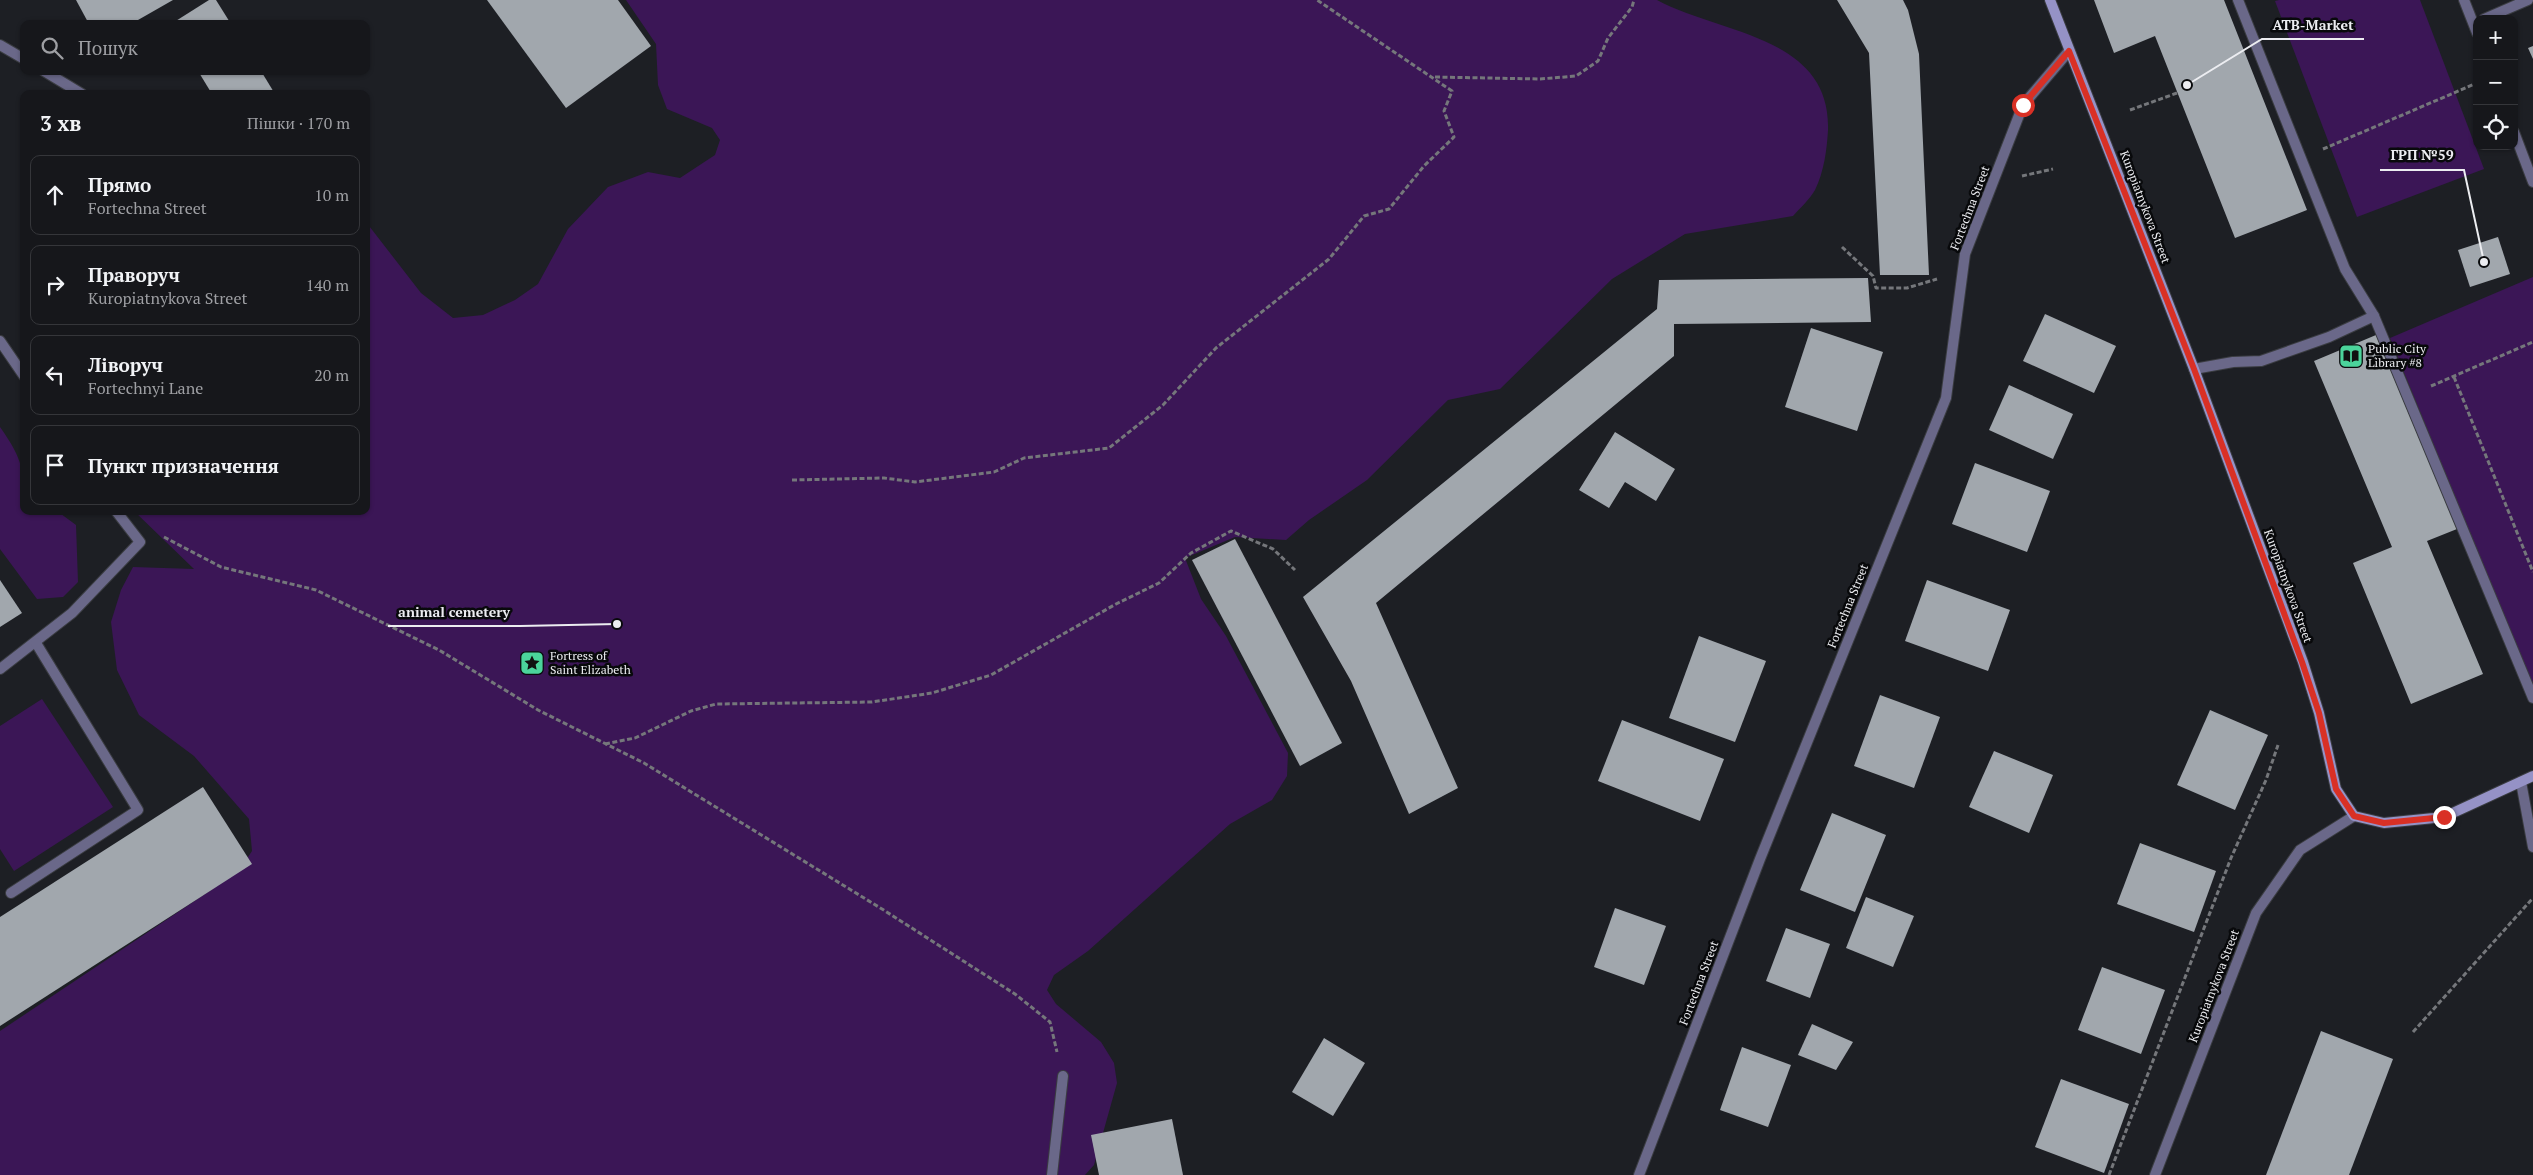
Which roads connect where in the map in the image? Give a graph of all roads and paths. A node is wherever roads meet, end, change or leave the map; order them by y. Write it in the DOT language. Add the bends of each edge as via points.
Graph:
graph roads {
  1 [pos="1317,0"];
  2 [pos="1634,0"];
  3 [pos="2050,0"];
  4 [pos="2238,0"];
  5 [pos="2464,0"];
  6 [pos="2528,0"];
  7 [pos="2493,15"];
  8 [pos="2473,20"];
  9 [pos="0,45"];
  10 [pos="2069,51"];
  11 [pos="20,57"];
  12 [pos="51,75"];
  13 [pos="1434,77"];
  14 [pos="2473,85"];
  15 [pos="75,90"];
  16 [pos="2178,93"];
  17 [pos="2130,110"];
  18 [pos="2353,135"];
  19 [pos="2518,143"];
  20 [pos="2533,182"];
  21 [pos="1842,247"];
  22 [pos="1907,288"];
  23 [pos="2374,316"];
  24 [pos="0,341"];
  25 [pos="2533,342"];
  26 [pos="2194,369"];
  27 [pos="20,370"];
  28 [pos="2454,376"];
  29 [pos="2438,383"];
  30 [pos="792,480"];
  31 [pos="119,515"];
  32 [pos="160,535"];
  33 [pos="1295,570"];
  34 [pos="2533,572"];
  35 [pos="36,644"];
  36 [pos="0,669"];
  37 [pos="2533,698"];
  38 [pos="604,745"];
  39 [pos="2278,745"];
  40 [pos="2533,776"];
  41 [pos="2521,782"];
  42 [pos="2354,816"];
  43 [pos="2533,847"];
  44 [pos="11,892"];
  45 [pos="2533,898"];
  46 [pos="2413,1032"];
  47 [pos="1063,1076"];
  48 [pos="1052,1175"];
  49 [pos="1638,1175"];
  50 [pos="2109,1175"];
  51 [pos="2155,1175"];
  1 -- 13 [label="path"];
  2 -- 13 [label="path" via="1608,38 1598,61 1576,76 1540,80"];
  3 -- 10 [label="street, Kuropiatnykova Street"];
  4 -- 23 [label="street" via="2345,269"];
  5 -- 8 [label="street"];
  6 -- 7 [label="street"];
  9 -- 11 [label="street"];
  10 -- 26 [label="street, Kuropiatnykova Street"];
  10 -- 49 [label="street, Fortechna Street" via="2023,105 1965,254 1946,398 1760,859"];
  12 -- 15 [label="street"];
  13 -- 30 [label="path" via="1452,91 1444,112 1454,137 1424,166 1390,209 1364,216 1329,259 1216,348 1163,405 1109,448 1040,455 1024,458 994,472 915,482 884,478"];
  14 -- 18 [label="path"];
  16 -- 17 [label="path"];
  19 -- 20 [label="street"];
  21 -- 22 [label="path" via="1873,276 1876,288"];
  23 -- 26 [label="street" via="2329,338 2261,361"];
  23 -- 37 [label="street"];
  24 -- 27 [label="street"];
  25 -- 28 [label="path"];
  26 -- 42 [label="street, Kuropiatnykova Street" via="2302,662 2319,713 2336,789"];
  28 -- 29 [label="path"];
  28 -- 34 [label="path"];
  31 -- 35 [label="street" via="140,542 72,613"];
  32 -- 38 [label="path" via="221,567 316,590 438,650"];
  33 -- 38 [label="path" via="1273,549 1231,532 1191,553 1159,583 991,675 932,693 872,702 716,704 691,711 635,738"];
  35 -- 36 [label="street"];
  35 -- 44 [label="street" via="138,810"];
  38 -- 47 [label="path" via="652,768 882,908 1015,994 1050,1022"];
  39 -- 50 [label="path"];
  40 -- 41 [label="street"];
  41 -- 42 [label="street" via="2444,817 2384,823"];
  41 -- 43 [label="street"];
  42 -- 51 [label="street, Kuropiatnykova Street" via="2300,850 2256,913"];
  45 -- 46 [label="path"];
  47 -- 48 [label="street"];
}
